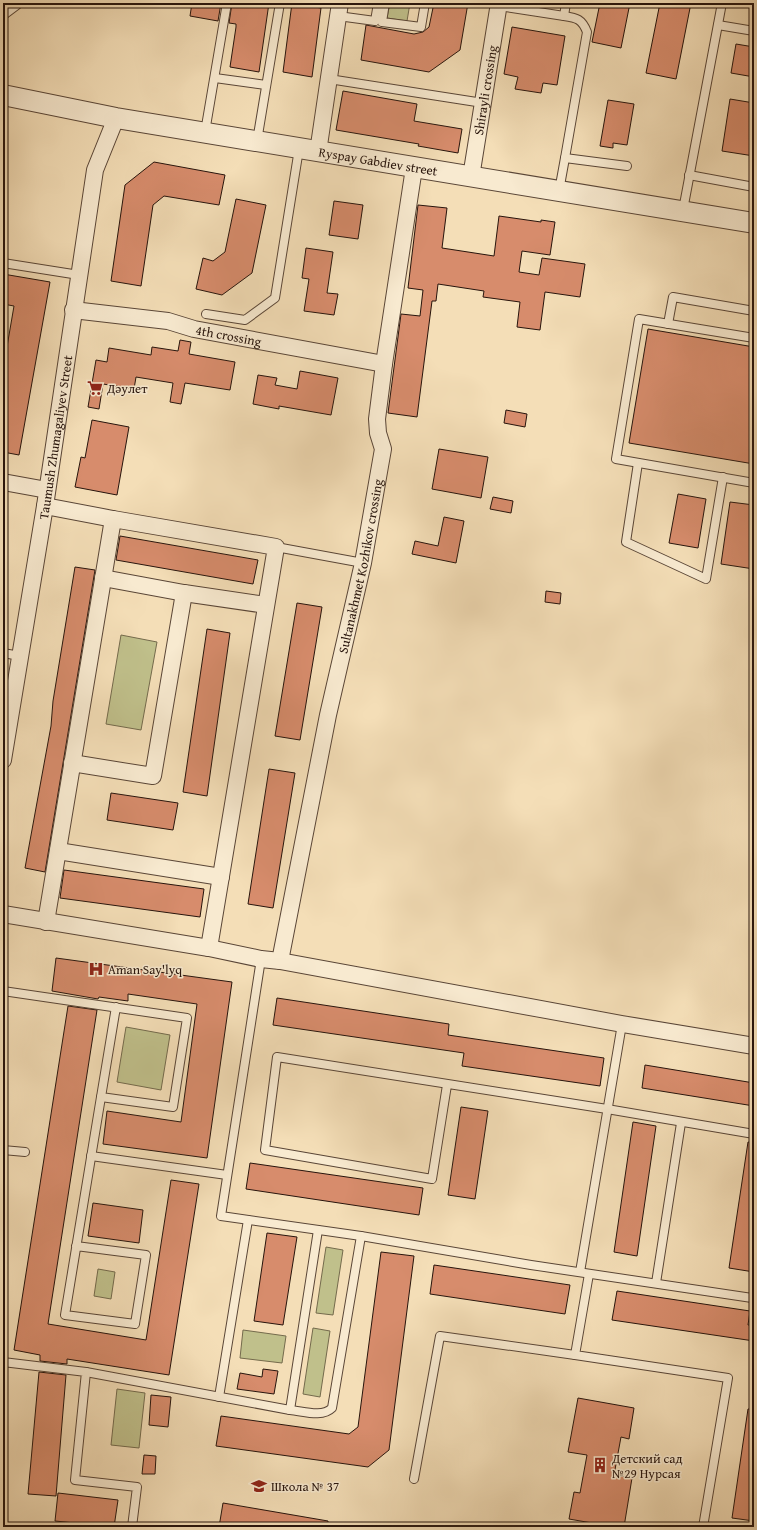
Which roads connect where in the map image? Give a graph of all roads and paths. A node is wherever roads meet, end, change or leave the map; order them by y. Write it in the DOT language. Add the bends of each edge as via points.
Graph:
graph roads {
  1 [pos="18,3"];
  2 [pos="227,3"];
  3 [pos="280,3"];
  4 [pos="378,3"];
  5 [pos="385,3"];
  6 [pos="425,3"];
  7 [pos="566,3"];
  8 [pos="722,3"];
  9 [pos="499,4"];
  10 [pos="339,9"];
  11 [pos="4,14"];
  12 [pos="564,16"];
  13 [pos="718,25"];
  14 [pos="754,32"];
  15 [pos="214,78"];
  16 [pos="329,79"];
  17 [pos="266,85"];
  18 [pos="3,95"];
  19 [pos="483,103"];
  20 [pos="116,118"];
  21 [pos="205,133"];
  22 [pos="256,142"];
  23 [pos="308,150"];
  24 [pos="565,158"];
  25 [pos="626,166"];
  26 [pos="414,168"];
  27 [pos="689,175"];
  28 [pos="471,177"];
  29 [pos="754,188"];
  30 [pos="559,192"];
  31 [pos="682,212"];
  32 [pos="754,223"];
  33 [pos="3,263"];
  34 [pos="79,275"];
  35 [pos="73,310"];
  36 [pos="754,311"];
  37 [pos="206,314"];
  38 [pos="668,324"];
  39 [pos="754,338"];
  40 [pos="384,364"];
  41 [pos="638,463"];
  42 [pos="723,478"];
  43 [pos="3,482"];
  44 [pos="754,483"];
  45 [pos="47,490"];
  46 [pos="45,506"];
  47 [pos="113,519"];
  48 [pos="276,547"];
  49 [pos="363,562"];
  50 [pos="103,578"];
  51 [pos="184,593"];
  52 [pos="266,605"];
  53 [pos="3,653"];
  54 [pos="20,656"];
  55 [pos="3,760"];
  56 [pos="72,763"];
  57 [pos="58,851"];
  58 [pos="221,877"];
  59 [pos="3,914"];
  60 [pos="46,922"];
  61 [pos="209,948"];
  62 [pos="261,959"];
  63 [pos="280,961"];
  64 [pos="3,992"];
  65 [pos="116,1007"];
  66 [pos="622,1024"];
  67 [pos="754,1046"];
  68 [pos="447,1085"];
  69 [pos="101,1096"];
  70 [pos="607,1109"];
  71 [pos="681,1123"];
  72 [pos="754,1134"];
  73 [pos="3,1150"];
  74 [pos="25,1152"];
  75 [pos="91,1156"];
  76 [pos="227,1175"];
  77 [pos="248,1220"];
  78 [pos="318,1230"];
  79 [pos="361,1236"];
  80 [pos="76,1246"];
  81 [pos="580,1272"];
  82 [pos="589,1274"];
  83 [pos="656,1283"];
  84 [pos="752,1298"];
  85 [pos="575,1355"];
  86 [pos="3,1362"];
  87 [pos="86,1372"];
  88 [pos="219,1397"];
  89 [pos="290,1410"];
  90 [pos="414,1479"];
  91 [pos="132,1527"];
  92 [pos="703,1527"];
  1 -- 11 [label="lane"];
  2 -- 15 [label="lane"];
  3 -- 17 [label="lane"];
  4 -- 10 [label="lane" via="375,21"];
  5 -- 6 [label="lane" via="382,22 421,27"];
  7 -- 12 [label="lane"];
  8 -- 13 [label="lane"];
  9 -- 12 [label="lane"];
  9 -- 19 [label="street, Shirayli crossing"];
  10 -- 16 [label="street"];
  12 -- 24 [label="lane" via="577,18 584,24 587,32"];
  13 -- 14 [label="lane"];
  13 -- 27 [label="lane"];
  15 -- 17 [label="lane"];
  15 -- 21 [label="lane"];
  16 -- 19 [label="lane"];
  16 -- 23 [label="street"];
  17 -- 22 [label="lane"];
  18 -- 20 [label="street, Ryspay Gabdiev street"];
  19 -- 28 [label="street, Shirayli crossing"];
  20 -- 21 [label="street, Ryspay Gabdiev street"];
  20 -- 34 [label="street, Taumush Zhumagaliyev Street" via="95,170"];
  21 -- 22 [label="street, Ryspay Gabdiev street"];
  22 -- 23 [label="street, Ryspay Gabdiev street"];
  23 -- 26 [label="street, Ryspay Gabdiev street"];
  23 -- 37 [label="lane" via="276,298 245,320"];
  24 -- 25 [label="lane"];
  24 -- 30 [label="lane"];
  26 -- 28 [label="street, Ryspay Gabdiev street"];
  26 -- 40 [label="street, Sultanakhmet Kozhikov crossing"];
  27 -- 29 [label="lane"];
  27 -- 31 [label="lane"];
  28 -- 30 [label="street, Ryspay Gabdiev street"];
  30 -- 31 [label="street, Ryspay Gabdiev street"];
  31 -- 32 [label="street, Ryspay Gabdiev street"];
  33 -- 34 [label="lane"];
  34 -- 35 [label="street, Taumush Zhumagaliyev Street"];
  35 -- 40 [label="street, 4th crossing" via="168,321 194,329"];
  35 -- 45 [label="street, Taumush Zhumagaliyev Street"];
  36 -- 38 [label="lane" via="673,297"];
  38 -- 39 [label="lane"];
  38 -- 41 [label="lane" via="639,319 616,459"];
  40 -- 49 [label="street, Sultanakhmet Kozhikov crossing" via="377,419 383,448"];
  41 -- 42 [label="lane"];
  41 -- 42 [label="lane" via="626,542 706,579"];
  42 -- 44 [label="lane"];
  43 -- 45 [label="street"];
  45 -- 46 [label="street, Taumush Zhumagaliyev Street"];
  46 -- 47 [label="street"];
  46 -- 54 [label="street, Taumush Zhumagaliyev Street"];
  47 -- 48 [label="street"];
  47 -- 50 [label="street"];
  48 -- 49 [label="lane"];
  48 -- 52 [label="street"];
  49 -- 63 [label="street, Sultanakhmet Kozhikov crossing" via="328,716"];
  50 -- 51 [label="street"];
  50 -- 56 [label="street"];
  51 -- 52 [label="street"];
  51 -- 56 [label="street" via="153,776"];
  52 -- 58 [label="street"];
  53 -- 54 [label="lane"];
  54 -- 55 [label="street, Taumush Zhumagaliyev Street"];
  56 -- 57 [label="street"];
  57 -- 58 [label="street"];
  57 -- 60 [label="street"];
  58 -- 61 [label="street"];
  59 -- 60 [label="street"];
  60 -- 61 [label="street"];
  61 -- 62 [label="street"];
  62 -- 63 [label="street"];
  62 -- 76 [label="lane"];
  63 -- 66 [label="street"];
  64 -- 65 [label="lane"];
  65 -- 69 [label="lane"];
  65 -- 69 [label="lane" via="187,1018 173,1107"];
  66 -- 67 [label="street"];
  66 -- 70 [label="lane"];
  68 -- 68 [label="lane" via="277,1057 264,1150 432,1179"];
  68 -- 70 [label="lane"];
  69 -- 75 [label="lane"];
  70 -- 71 [label="lane"];
  70 -- 81 [label="lane"];
  71 -- 72 [label="lane"];
  71 -- 83 [label="lane"];
  73 -- 74 [label="lane"];
  75 -- 76 [label="lane"];
  75 -- 80 [label="lane"];
  76 -- 77 [label="lane" via="221,1216"];
  77 -- 78 [label="lane"];
  77 -- 88 [label="lane"];
  78 -- 79 [label="lane"];
  78 -- 89 [label="lane"];
  79 -- 81 [label="lane"];
  79 -- 89 [label="lane" via="332,1408 322,1414"];
  80 -- 80 [label="lane" via="65,1315 135,1324 146,1255"];
  81 -- 82 [label="lane"];
  82 -- 83 [label="lane"];
  82 -- 85 [label="lane"];
  83 -- 84 [label="lane"];
  85 -- 90 [label="lane" via="440,1336"];
  85 -- 92 [label="lane" via="728,1378"];
  86 -- 87 [label="lane"];
  87 -- 88 [label="lane"];
  87 -- 91 [label="lane" via="75,1480 137,1487"];
  88 -- 89 [label="lane"];
}
